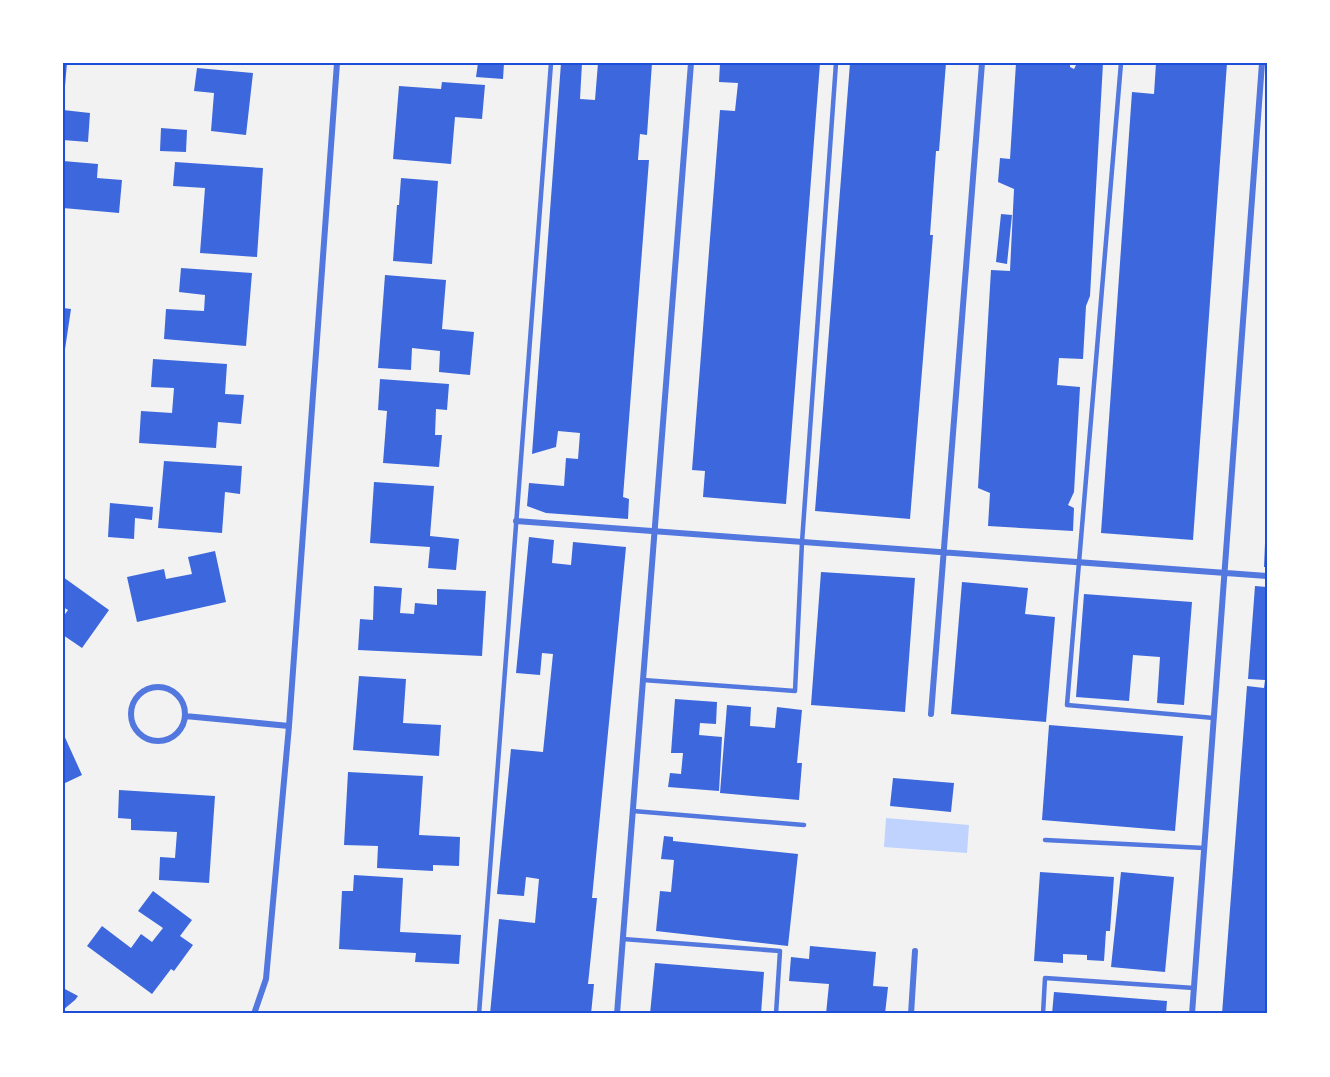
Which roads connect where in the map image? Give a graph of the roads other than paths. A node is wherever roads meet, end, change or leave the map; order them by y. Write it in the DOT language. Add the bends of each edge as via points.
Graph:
graph roads {
  1 [pos="337,63"];
  2 [pos="551,63"];
  3 [pos="691,63"];
  4 [pos="836,63"];
  5 [pos="982,63"];
  6 [pos="1121,63"];
  7 [pos="1262,63"];
  8 [pos="516,521"];
  9 [pos="654,531"];
  10 [pos="802,542"];
  11 [pos="944,552"];
  12 [pos="1080,563"];
  13 [pos="1225,573"];
  14 [pos="1267,576"];
  15 [pos="643,681"];
  16 [pos="931,714"];
  17 [pos="185,716"];
  18 [pos="1214,718"];
  19 [pos="288,726"];
  20 [pos="633,812"];
  21 [pos="804,825"];
  22 [pos="1045,840"];
  23 [pos="1204,848"];
  24 [pos="623,939"];
  25 [pos="915,951"];
  26 [pos="1194,988"];
  27 [pos="254,1014"];
  28 [pos="479,1014"];
  29 [pos="617,1014"];
  30 [pos="776,1014"];
  31 [pos="911,1014"];
  32 [pos="1044,1014"];
  33 [pos="1192,1014"];
  1 -- 19 [label="street"];
  2 -- 8 [label="lane"];
  3 -- 9 [label="street"];
  4 -- 10 [label="lane"];
  5 -- 11 [label="street"];
  6 -- 12 [label="lane"];
  7 -- 13 [label="street"];
  8 -- 9 [label="street"];
  8 -- 28 [label="lane"];
  9 -- 10 [label="street"];
  9 -- 15 [label="street"];
  10 -- 11 [label="street"];
  10 -- 15 [label="lane" via="795,691"];
  11 -- 12 [label="street"];
  11 -- 16 [label="street"];
  12 -- 13 [label="street"];
  12 -- 18 [label="lane" via="1067,705"];
  13 -- 14 [label="street"];
  13 -- 18 [label="street"];
  15 -- 20 [label="street"];
  17 -- 17 [label="street" via="180,698 164,688 138,695 130,712 134,729 156,742 172,738"];
  17 -- 19 [label="street"];
  18 -- 23 [label="street"];
  19 -- 27 [label="street" via="266,980"];
  20 -- 21 [label="lane"];
  20 -- 24 [label="street"];
  22 -- 23 [label="lane"];
  23 -- 26 [label="street"];
  24 -- 29 [label="street"];
  24 -- 30 [label="lane" via="780,951"];
  25 -- 31 [label="street"];
  26 -- 32 [label="lane" via="1046,978"];
  26 -- 33 [label="street"];
}
